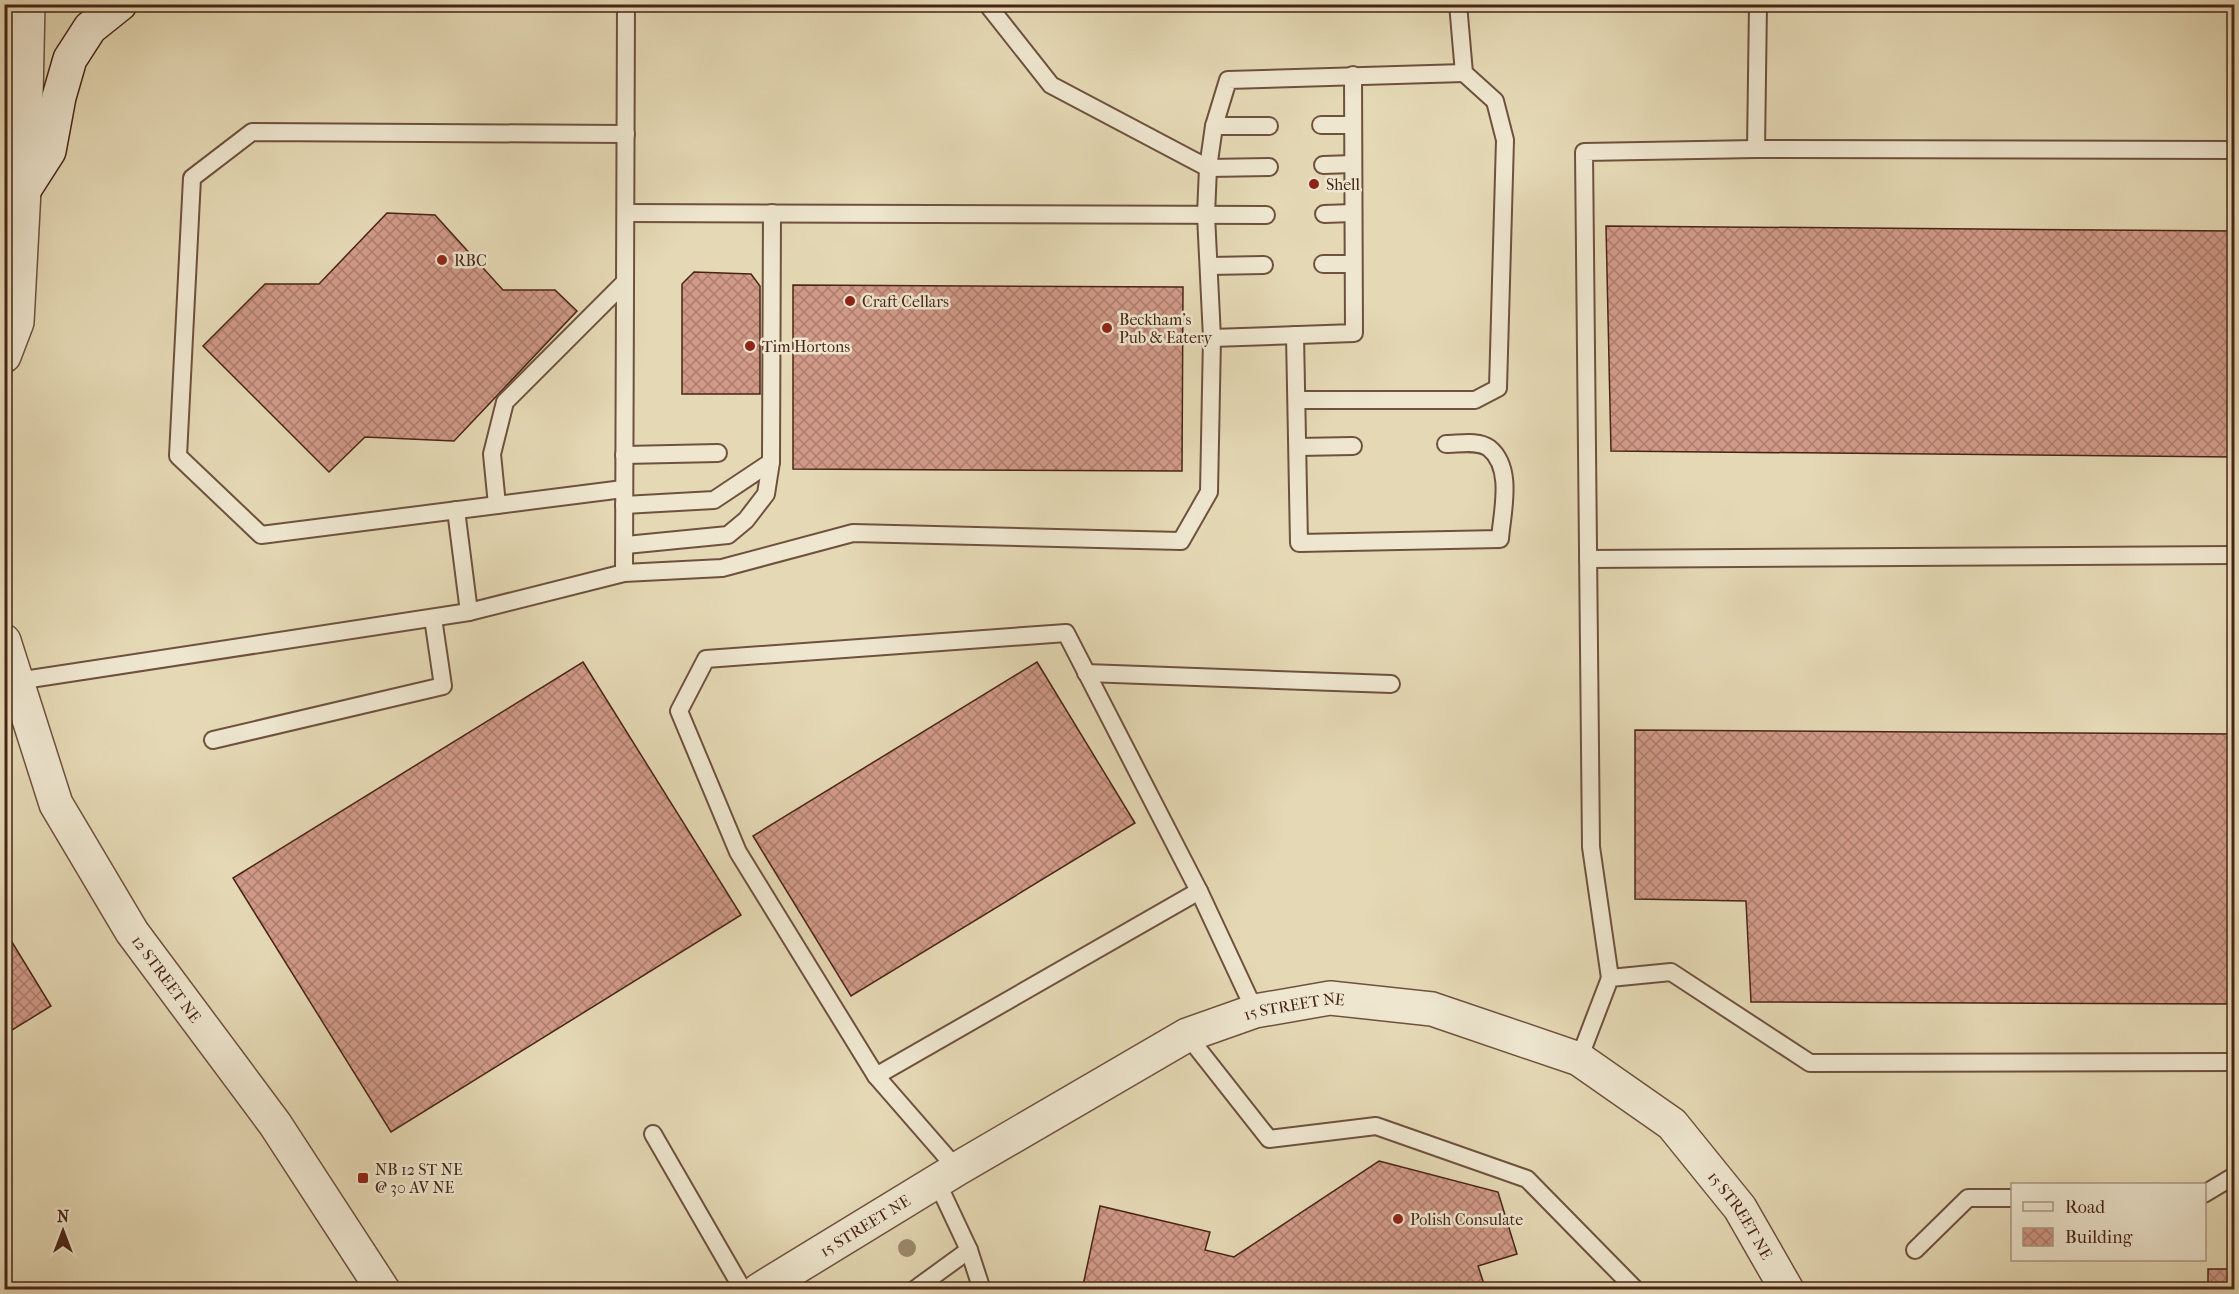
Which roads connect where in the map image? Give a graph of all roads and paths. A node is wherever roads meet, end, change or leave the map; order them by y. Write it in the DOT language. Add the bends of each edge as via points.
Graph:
graph roads {
  1 [pos="28,4"];
  2 [pos="120,4"];
  3 [pos="626,4"];
  4 [pos="987,4"];
  5 [pos="1458,4"];
  6 [pos="1758,4"];
  7 [pos="1464,73"];
  8 [pos="1353,75"];
  9 [pos="1321,125"];
  10 [pos="1353,125"];
  11 [pos="1214,126"];
  12 [pos="1269,126"];
  13 [pos="626,134"];
  14 [pos="1756,149"];
  15 [pos="2235,150"];
  16 [pos="1353,164"];
  17 [pos="1323,165"];
  18 [pos="1269,166"];
  19 [pos="1208,168"];
  20 [pos="24,190"];
  21 [pos="626,213"];
  22 [pos="772,213"];
  23 [pos="1353,213"];
  24 [pos="1324,214"];
  25 [pos="1206,215"];
  26 [pos="1266,215"];
  27 [pos="1323,264"];
  28 [pos="1353,264"];
  29 [pos="1264,265"];
  30 [pos="1209,266"];
  31 [pos="626,282"];
  32 [pos="1295,335"];
  33 [pos="1212,338"];
  34 [pos="4,356"];
  35 [pos="1297,400"];
  36 [pos="1446,444"];
  37 [pos="1353,446"];
  38 [pos="1298,447"];
  39 [pos="718,453"];
  40 [pos="624,455"];
  41 [pos="771,462"];
  42 [pos="623,497"];
  43 [pos="497,505"];
  44 [pos="456,510"];
  45 [pos="626,545"];
  46 [pos="2235,555"];
  47 [pos="1588,559"];
  48 [pos="624,573"];
  49 [pos="469,612"];
  50 [pos="433,618"];
  51 [pos="4,641"];
  52 [pos="1086,673"];
  53 [pos="16,681"];
  54 [pos="1390,684"];
  55 [pos="213,740"];
  56 [pos="1199,891"];
  57 [pos="1610,978"];
  58 [pos="1256,1011"];
  59 [pos="1187,1035"];
  60 [pos="1579,1059"];
  61 [pos="2235,1062"];
  62 [pos="876,1076"];
  63 [pos="653,1134"];
  64 [pos="947,1175"];
  65 [pos="2235,1176"];
  66 [pos="2206,1193"];
  67 [pos="2011,1198"];
  68 [pos="969,1250"];
  69 [pos="1915,1250"];
  70 [pos="383,1290"];
  71 [pos="743,1290"];
  72 [pos="759,1290"];
  73 [pos="914,1290"];
  74 [pos="982,1290"];
  75 [pos="1636,1290"];
  76 [pos="1787,1290"];
  1 -- 20 [label="street"];
  2 -- 20 [label="street" via="90,28 70,59 49,151"];
  3 -- 13 [label="lane"];
  4 -- 19 [label="lane" via="1051,85"];
  5 -- 7 [label="lane"];
  6 -- 14 [label="lane"];
  7 -- 8 [label="lane"];
  7 -- 35 [label="lane" via="1495,102 1505,140 1498,388 1475,400"];
  8 -- 10 [label="lane"];
  8 -- 11 [label="lane" via="1228,80"];
  9 -- 10 [label="lane"];
  10 -- 16 [label="lane"];
  11 -- 12 [label="lane"];
  11 -- 19 [label="lane"];
  13 -- 21 [label="lane"];
  13 -- 44 [label="lane" via="252,132 192,178 178,456 261,535"];
  14 -- 15 [label="lane"];
  14 -- 47 [label="lane" via="1584,152"];
  16 -- 17 [label="lane"];
  16 -- 23 [label="lane"];
  18 -- 19 [label="lane"];
  19 -- 25 [label="lane"];
  20 -- 34 [label="street" via="16,322"];
  21 -- 22 [label="lane"];
  21 -- 31 [label="lane"];
  22 -- 25 [label="lane"];
  22 -- 41 [label="lane"];
  23 -- 24 [label="lane"];
  23 -- 28 [label="lane"];
  25 -- 26 [label="lane"];
  25 -- 30 [label="lane"];
  27 -- 28 [label="lane"];
  28 -- 32 [label="lane" via="1354,333"];
  29 -- 30 [label="lane"];
  30 -- 33 [label="lane"];
  31 -- 40 [label="lane"];
  31 -- 43 [label="lane" via="505,402 492,454"];
  32 -- 33 [label="lane"];
  32 -- 35 [label="lane"];
  33 -- 48 [label="lane" via="1209,492 1181,541 853,533 722,568"];
  35 -- 38 [label="lane"];
  36 -- 38 [label="lane" via="1476,443 1489,448 1505,472 1500,539 1299,543"];
  37 -- 38 [label="lane"];
  39 -- 40 [label="lane"];
  40 -- 42 [label="lane"];
  41 -- 42 [label="lane" via="714,500"];
  41 -- 45 [label="lane" via="766,494 746,520 728,535"];
  42 -- 43 [label="lane"];
  42 -- 45 [label="lane"];
  43 -- 44 [label="lane"];
  44 -- 49 [label="lane"];
  45 -- 48 [label="lane"];
  46 -- 47 [label="lane"];
  47 -- 57 [label="lane" via="1591,847"];
  48 -- 49 [label="lane"];
  49 -- 50 [label="lane"];
  50 -- 53 [label="lane"];
  50 -- 55 [label="lane" via="443,686"];
  51 -- 53 [label="street, 12 STREET NE"];
  52 -- 54 [label="lane"];
  52 -- 56 [label="lane"];
  52 -- 62 [label="lane" via="1066,633 706,658 679,711 738,852"];
  53 -- 70 [label="street, 12 STREET NE" via="56,804 132,932 275,1124"];
  56 -- 58 [label="lane"];
  56 -- 62 [label="lane"];
  57 -- 60 [label="lane"];
  57 -- 61 [label="lane" via="1671,972 1810,1064"];
  58 -- 59 [label="street, 15 STREET NE"];
  58 -- 60 [label="street, 15 STREET NE" via="1330,998 1432,1009"];
  59 -- 64 [label="street, 15 STREET NE"];
  59 -- 75 [label="lane" via="1269,1139 1376,1126 1527,1179"];
  60 -- 76 [label="street, 15 STREET NE" via="1672,1124 1740,1208"];
  62 -- 64 [label="lane"];
  63 -- 71 [label="lane"];
  64 -- 68 [label="lane"];
  64 -- 72 [label="street, 15 STREET NE"];
  65 -- 66 [label="lane"];
  67 -- 69 [label="lane" via="1968,1198"];
  68 -- 73 [label="lane"];
  68 -- 74 [label="lane"];
}
